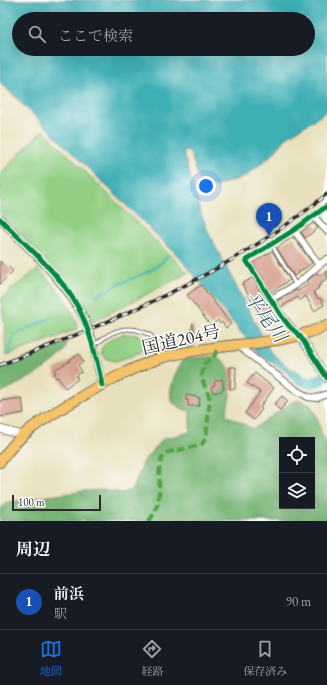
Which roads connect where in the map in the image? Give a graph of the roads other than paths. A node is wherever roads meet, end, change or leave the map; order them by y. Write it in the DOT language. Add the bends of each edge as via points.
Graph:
graph roads {
  1 [pos="327,206"];
  2 [pos="313,216"];
  3 [pos="0,219"];
  4 [pos="294,230"];
  5 [pos="327,231"];
  6 [pos="272,245"];
  7 [pos="327,259"];
  8 [pos="319,265"];
  9 [pos="296,284"];
  10 [pos="271,300"];
  11 [pos="327,325"];
  12 [pos="300,336"];
  13 [pos="240,344"];
  14 [pos="94,347"];
  15 [pos="159,358"];
  16 [pos="325,376"];
  17 [pos="102,385"];
  18 [pos="327,394"];
  19 [pos="0,429"];
  20 [pos="22,435"];
  21 [pos="0,462"];
  1 -- 2 [label="street"];
  2 -- 4 [label="street"];
  2 -- 5 [label="street"];
  3 -- 14 [label="street, bridge" via="52,272 70,295 84,319"];
  4 -- 6 [label="street"];
  4 -- 8 [label="street"];
  6 -- 9 [label="lane"];
  6 -- 10 [label="street" via="246,260"];
  7 -- 8 [label="street"];
  8 -- 9 [label="street"];
  9 -- 10 [label="street"];
  10 -- 12 [label="street" via="290,327"];
  11 -- 12 [label="highway, 国道204号"];
  12 -- 13 [label="highway, 国道204号"];
  12 -- 16 [label="street"];
  13 -- 15 [label="highway, 国道204号"];
  13 -- 18 [label="street" via="308,397 317,398"];
  14 -- 15 [label="lane" via="103,338 127,328 150,335 156,344"];
  14 -- 17 [label="street"];
  15 -- 17 [label="highway, 国道204号" via="133,368"];
  17 -- 20 [label="highway, 国道204号" via="45,418"];
  19 -- 20 [label="street"];
  20 -- 21 [label="highway, 国道204号"];
}
